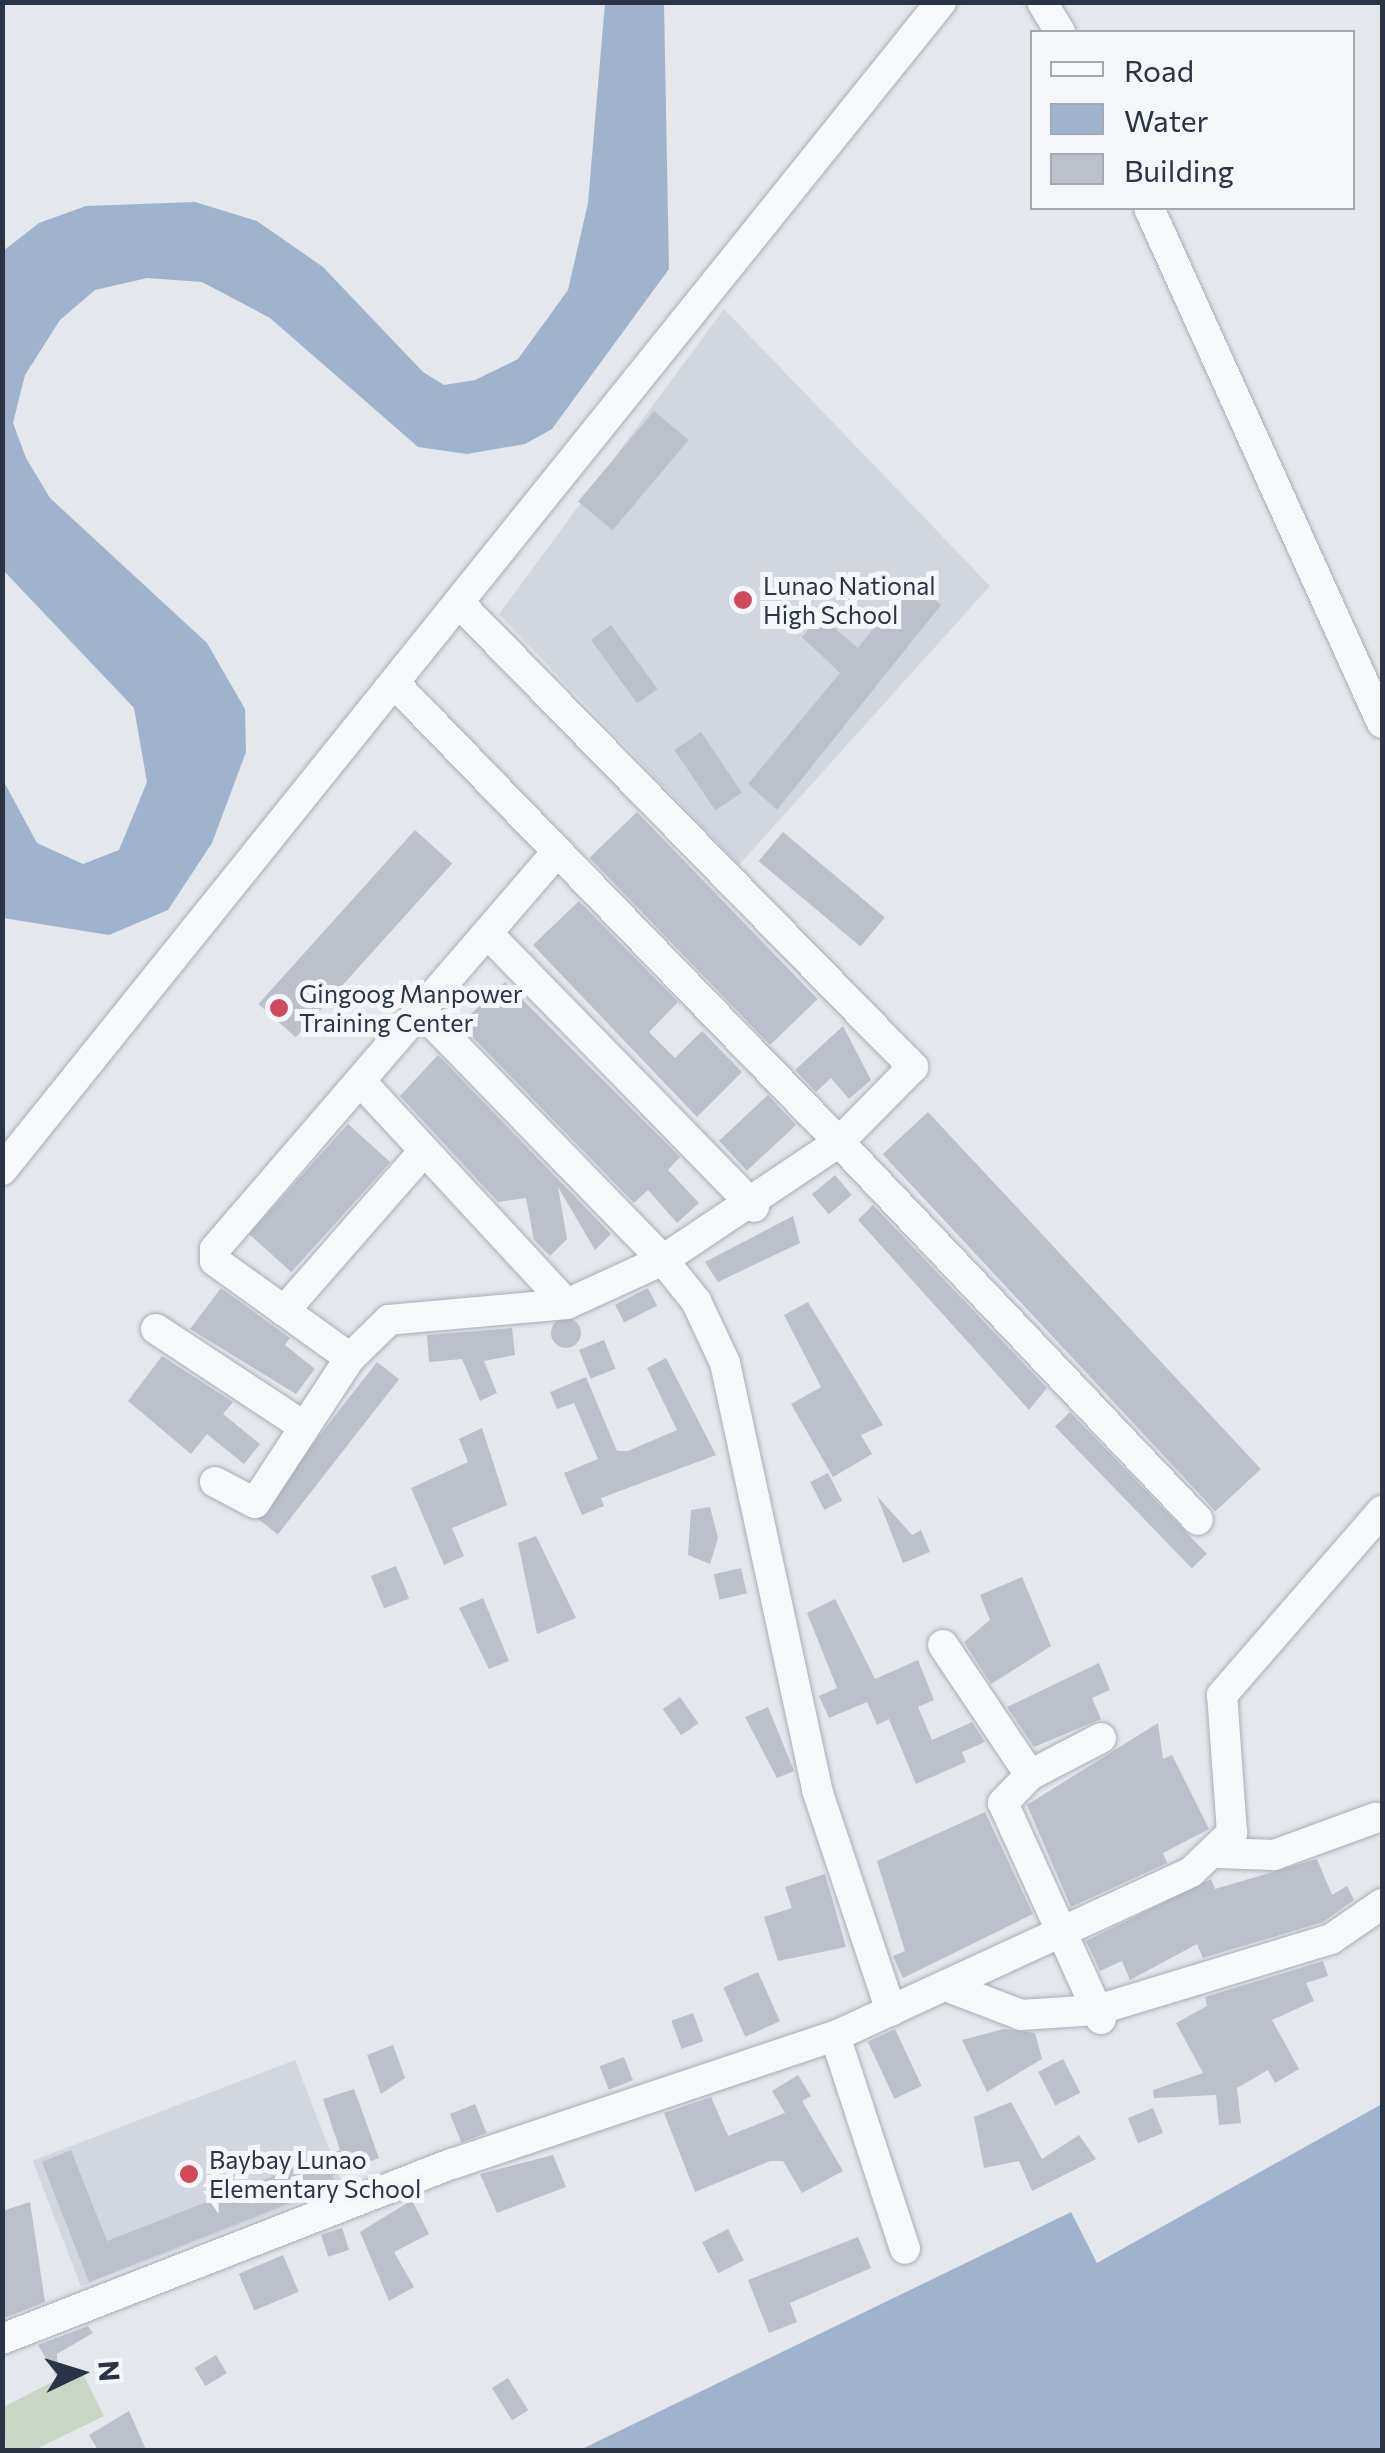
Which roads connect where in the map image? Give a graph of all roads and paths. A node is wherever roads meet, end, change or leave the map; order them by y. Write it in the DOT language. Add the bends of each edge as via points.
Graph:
graph roads {
  1 [pos="942,2"];
  2 [pos="1042,2"];
  3 [pos="1059,30"];
  4 [pos="1150,210"];
  5 [pos="462,606"];
  6 [pos="398,688"];
  7 [pos="1382,723"];
  8 [pos="556,853"];
  9 [pos="488,934"];
  10 [pos="421,1010"];
  11 [pos="362,1082"];
  12 [pos="839,1142"];
  13 [pos="424,1151"];
  14 [pos="2,1170"];
  15 [pos="754,1206"];
  16 [pos="662,1260"];
  17 [pos="567,1304"];
  18 [pos="284,1311"];
  19 [pos="156,1329"];
  20 [pos="350,1358"];
  21 [pos="304,1426"];
  22 [pos="215,1482"];
  23 [pos="1382,1511"];
  24 [pos="1198,1520"];
  25 [pos="943,1645"];
  26 [pos="1101,1738"];
  27 [pos="1030,1775"];
  28 [pos="1380,1824"];
  29 [pos="1218,1853"];
  30 [pos="1382,1904"];
  31 [pos="1062,1930"];
  32 [pos="946,1986"];
  33 [pos="891,2011"];
  34 [pos="1099,2015"];
  35 [pos="834,2036"];
  36 [pos="904,2249"];
  37 [pos="2,2339"];
  1 -- 5 [label="street"];
  2 -- 3 [label="street"];
  4 -- 7 [label="street"];
  5 -- 6 [label="street"];
  5 -- 12 [label="street" via="913,1066"];
  6 -- 8 [label="street"];
  6 -- 14 [label="street"];
  8 -- 9 [label="street"];
  8 -- 12 [label="street"];
  9 -- 10 [label="street"];
  9 -- 15 [label="street"];
  10 -- 11 [label="street"];
  10 -- 16 [label="street"];
  11 -- 13 [label="street"];
  11 -- 18 [label="street" via="215,1248 214,1261"];
  12 -- 15 [label="street"];
  12 -- 24 [label="street"];
  13 -- 17 [label="street"];
  13 -- 18 [label="street"];
  15 -- 16 [label="street"];
  16 -- 17 [label="street"];
  16 -- 33 [label="street" via="696,1301 725,1363 816,1790"];
  17 -- 20 [label="street" via="403,1316 380,1324"];
  18 -- 20 [label="street"];
  19 -- 21 [label="street"];
  20 -- 21 [label="street"];
  21 -- 22 [label="street" via="255,1503"];
  23 -- 29 [label="street" via="1222,1695 1235,1812"];
  25 -- 27 [label="street"];
  26 -- 27 [label="street"];
  27 -- 31 [label="street" via="1003,1803"];
  28 -- 29 [label="street" via="1274,1855"];
  29 -- 31 [label="street"];
  30 -- 34 [label="street" via="1331,1939"];
  31 -- 32 [label="street"];
  31 -- 34 [label="street"];
  32 -- 33 [label="street"];
  32 -- 34 [label="street" via="1022,2015"];
  33 -- 35 [label="street"];
  35 -- 36 [label="street"];
  35 -- 37 [label="street" via="541,2135"];
}
